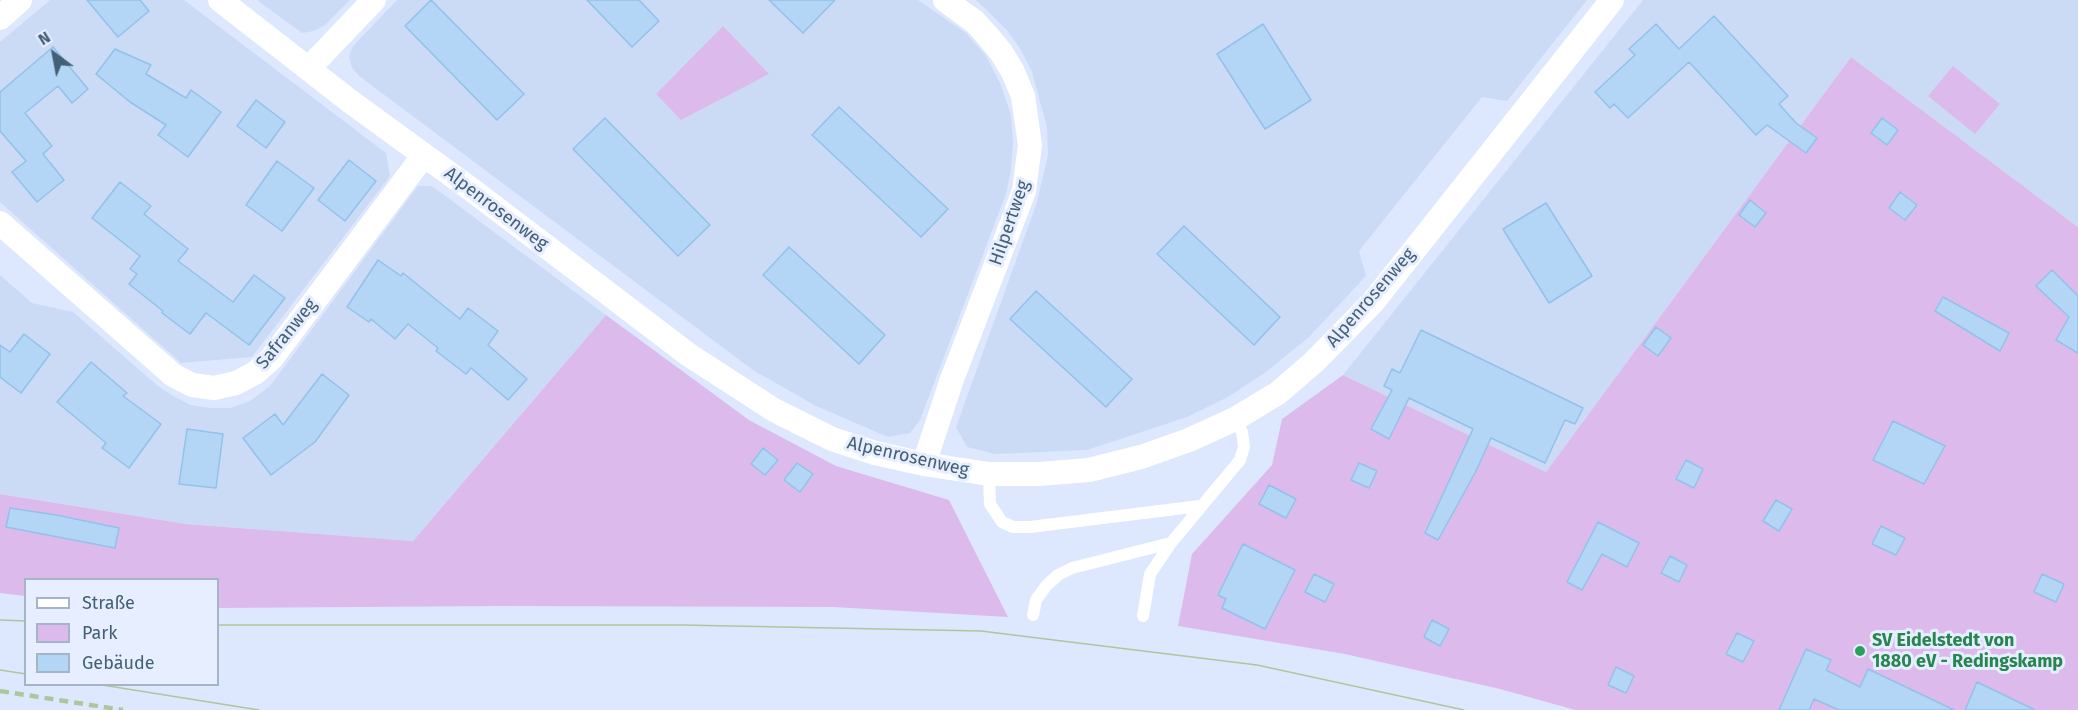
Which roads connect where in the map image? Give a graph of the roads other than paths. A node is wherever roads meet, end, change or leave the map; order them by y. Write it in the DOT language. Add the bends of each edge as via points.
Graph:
graph roads {
  1 [pos="20,0"];
  2 [pos="220,0"];
  3 [pos="374,0"];
  4 [pos="945,0"];
  5 [pos="1612,0"];
  6 [pos="0,18"];
  7 [pos="309,68"];
  8 [pos="423,155"];
  9 [pos="0,223"];
  10 [pos="1235,419"];
  11 [pos="924,464"];
  12 [pos="989,474"];
  13 [pos="1200,506"];
  14 [pos="1171,543"];
  15 [pos="1033,615"];
  16 [pos="1143,616"];
  1 -- 6 [label="street"];
  2 -- 7 [label="street, Alpenrosenweg"];
  3 -- 7 [label="street"];
  4 -- 11 [label="street, Hilpertweg" via="975,22 1013,72 1023,96 1030,145 1024,191"];
  5 -- 10 [label="street, Alpenrosenweg" via="1373,302 1278,393"];
  7 -- 8 [label="street, Alpenrosenweg"];
  8 -- 9 [label="street, Safranweg" via="271,359 236,383 214,388 192,385 173,375"];
  8 -- 11 [label="street, Alpenrosenweg" via="690,355 774,410 832,439"];
  10 -- 12 [label="street, Alpenrosenweg" via="1141,457 1089,470"];
  10 -- 13 [label="lane" via="1244,447 1240,460"];
  11 -- 12 [label="street, Alpenrosenweg"];
  12 -- 13 [label="lane" via="990,504 1002,522 1013,526"];
  13 -- 14 [label="lane"];
  14 -- 15 [label="lane" via="1058,575 1036,600"];
  14 -- 16 [label="lane" via="1150,574"];
}
